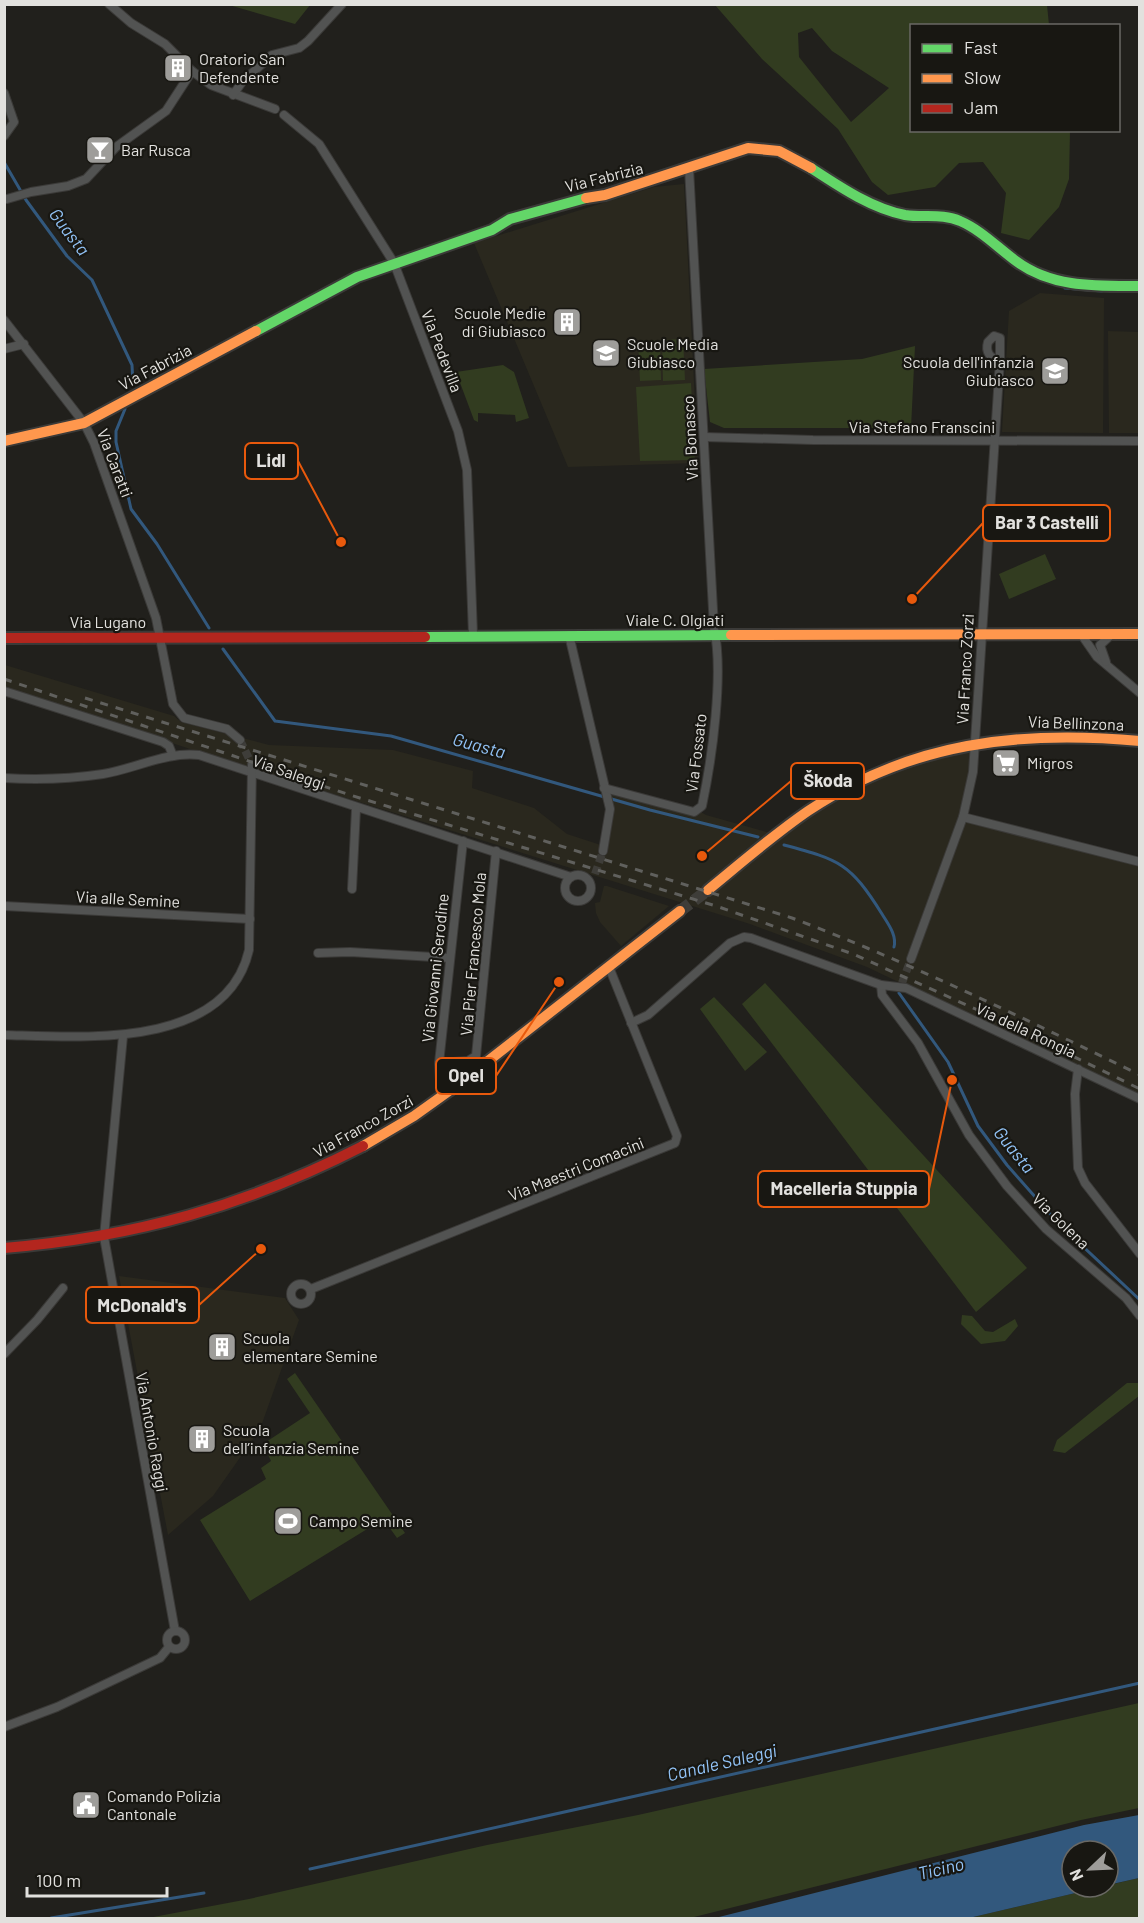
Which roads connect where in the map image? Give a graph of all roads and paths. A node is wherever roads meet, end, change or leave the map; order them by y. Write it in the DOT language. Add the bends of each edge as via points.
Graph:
graph roads {
  1 [pos="109,4"];
  2 [pos="342,4"];
  3 [pos="192,71"];
  4 [pos="4,93"];
  5 [pos="233,95"];
  6 [pos="274,109"];
  7 [pos="284,115"];
  8 [pos="4,136"];
  9 [pos="689,168"];
  10 [pos="5,198"];
  11 [pos="394,263"];
  12 [pos="1140,286"];
  13 [pos="4,320"];
  14 [pos="24,344"];
  15 [pos="4,349"];
  16 [pos="1000,360"];
  17 [pos="84,423"];
  18 [pos="704,437"];
  19 [pos="4,441"];
  20 [pos="994,441"];
  21 [pos="1140,441"];
  22 [pos="716,634"];
  23 [pos="982,634"];
  24 [pos="1082,634"];
  25 [pos="1112,634"];
  26 [pos="1140,634"];
  27 [pos="473,635"];
  28 [pos="569,635"];
  29 [pos="160,637"];
  30 [pos="211,637"];
  31 [pos="4,638"];
  32 [pos="1108,666"];
  33 [pos="4,691"];
  34 [pos="1140,693"];
  35 [pos="240,740"];
  36 [pos="1140,741"];
  37 [pos="976,742"];
  38 [pos="174,756"];
  39 [pos="252,769"];
  40 [pos="4,778"];
  41 [pos="604,790"];
  42 [pos="356,809"];
  43 [pos="963,817"];
  44 [pos="463,841"];
  45 [pos="496,851"];
  46 [pos="603,851"];
  47 [pos="1140,862"];
  48 [pos="595,874"];
  49 [pos="571,877"];
  50 [pos="590,883"];
  51 [pos="352,889"];
  52 [pos="708,890"];
  53 [pos="4,906"];
  54 [pos="680,911"];
  55 [pos="250,919"];
  56 [pos="318,952"];
  57 [pos="450,958"];
  58 [pos="911,958"];
  59 [pos="609,967"];
  60 [pos="881,985"];
  61 [pos="631,1023"];
  62 [pos="4,1035"];
  63 [pos="123,1036"];
  64 [pos="439,1063"];
  65 [pos="1078,1069"];
  66 [pos="441,1097"];
  67 [pos="1140,1099"];
  68 [pos="104,1237"];
  69 [pos="4,1248"];
  70 [pos="1140,1254"];
  71 [pos="63,1288"];
  72 [pos="311,1289"];
  73 [pos="1140,1316"];
  74 [pos="4,1354"];
  75 [pos="175,1631"];
  76 [pos="169,1647"];
  77 [pos="4,1727"];
  1 -- 3 [label="street" via="136,27 165,44"];
  2 -- 5 [label="street" via="308,42 272,55"];
  3 -- 5 [label="street"];
  3 -- 10 [label="street" via="166,111 116,147 92,174 68,186"];
  4 -- 8 [label="street" via="14,122"];
  5 -- 6 [label="street"];
  7 -- 11 [label="street, Via Pedevilla" via="318,144"];
  9 -- 11 [label="street, Via Fabrizia" via="510,219 492,230"];
  9 -- 12 [label="street, Via Fabrizia" via="748,148 778,150 873,203 907,216 959,220 996,243 1017,262 1052,279 1084,285"];
  9 -- 18 [label="street, Via Bonasco"];
  11 -- 17 [label="street, Via Fabrizia" via="337,287"];
  11 -- 27 [label="street, Via Pedevilla" via="465,456"];
  13 -- 14 [label="street, Via Caratti"];
  14 -- 15 [label="street"];
  14 -- 17 [label="street, Via Caratti"];
  16 -- 20 [label="street, Via Franco Zorzi"];
  17 -- 19 [label="street, Via Fabrizia"];
  17 -- 29 [label="street, Via Caratti" via="112,489"];
  18 -- 20 [label="street, Via Stefano Franscini"];
  18 -- 22 [label="street, Via Bonasco"];
  20 -- 21 [label="street, Via Stefano Franscini"];
  20 -- 23 [label="street, Via Franco Zorzi"];
  22 -- 23 [label="street, Viale C. Olgiati"];
  22 -- 28 [label="street, Viale C. Olgiati"];
  22 -- 41 [label="street, Via Fossato" via="714,724 707,785 699,811"];
  23 -- 24 [label="street, Viale C. Olgiati"];
  23 -- 37 [label="street, Via Franco Zorzi"];
  24 -- 25 [label="street, Viale C. Olgiati"];
  24 -- 32 [label="street"];
  25 -- 26 [label="street, Viale C. Olgiati"];
  25 -- 32 [label="street" via="1100,645"];
  27 -- 28 [label="street, Viale C. Olgiati"];
  27 -- 30 [label="street, Viale C. Olgiati"];
  28 -- 41 [label="street"];
  29 -- 30 [label="street, Via Lugano"];
  29 -- 31 [label="street, Via Lugano"];
  29 -- 35 [label="street, Via Caratti" via="170,695 180,715 227,729"];
  32 -- 34 [label="street"];
  33 -- 38 [label="street" via="163,742"];
  36 -- 37 [label="street, Via Bellinzona" via="1047,734"];
  37 -- 43 [label="street"];
  37 -- 52 [label="street, Via Franco Zorzi" via="902,763 840,791 805,813"];
  38 -- 39 [label="street, Via Saleggi" via="199,755"];
  38 -- 40 [label="street, Via Saleggi" via="102,774 61,779"];
  39 -- 42 [label="street, Via Saleggi"];
  39 -- 55 [label="street"];
  41 -- 46 [label="street" via="610,809"];
  42 -- 44 [label="street, Via Saleggi"];
  42 -- 51 [label="street"];
  43 -- 47 [label="street"];
  43 -- 58 [label="street"];
  44 -- 45 [label="street, Via Saleggi"];
  44 -- 57 [label="street, Via Giovanni Serodine"];
  45 -- 49 [label="street, Via Saleggi"];
  45 -- 64 [label="street, Via Pier Francesco Mola" via="476,1056 468,1061"];
  48 -- 50 [label="street"];
  49 -- 50 [label="street, Via Saleggi" via="583,876"];
  49 -- 50 [label="street" via="565,892 574,900 588,896"];
  53 -- 55 [label="street, Via alle Semine"];
  54 -- 59 [label="street, Via Franco Zorzi"];
  55 -- 63 [label="street" via="244,969 222,996 175,1024"];
  56 -- 57 [label="street"];
  57 -- 64 [label="street, Via Giovanni Serodine"];
  59 -- 61 [label="street, Via Maestri Comacini"];
  59 -- 66 [label="street, Via Franco Zorzi"];
  60 -- 61 [label="street" via="744,937 730,943 648,1015"];
  60 -- 65 [label="street, Via della Rongia" via="901,985"];
  60 -- 73 [label="street, Via Golena" via="882,995 918,1043 969,1136 1007,1186 1046,1229 1126,1298"];
  61 -- 72 [label="street, Via Maestri Comacini" via="677,1136 670,1146"];
  62 -- 63 [label="street"];
  63 -- 68 [label="street, Via Antonio Raggi"];
  64 -- 66 [label="street, Via Giovanni Serodine"];
  65 -- 67 [label="street, Via della Rongia"];
  65 -- 70 [label="street" via="1078,1168 1084,1183"];
  66 -- 68 [label="street, Via Franco Zorzi" via="349,1153 258,1195 186,1218"];
  68 -- 69 [label="street, Via Franco Zorzi"];
  68 -- 75 [label="street, Via Antonio Raggi"];
  71 -- 74 [label="street"];
  75 -- 76 [label="street" via="168,1636"];
  75 -- 76 [label="street" via="185,1636 185,1644 177,1650"];
  76 -- 77 [label="street" via="164,1656 151,1663"];
}
